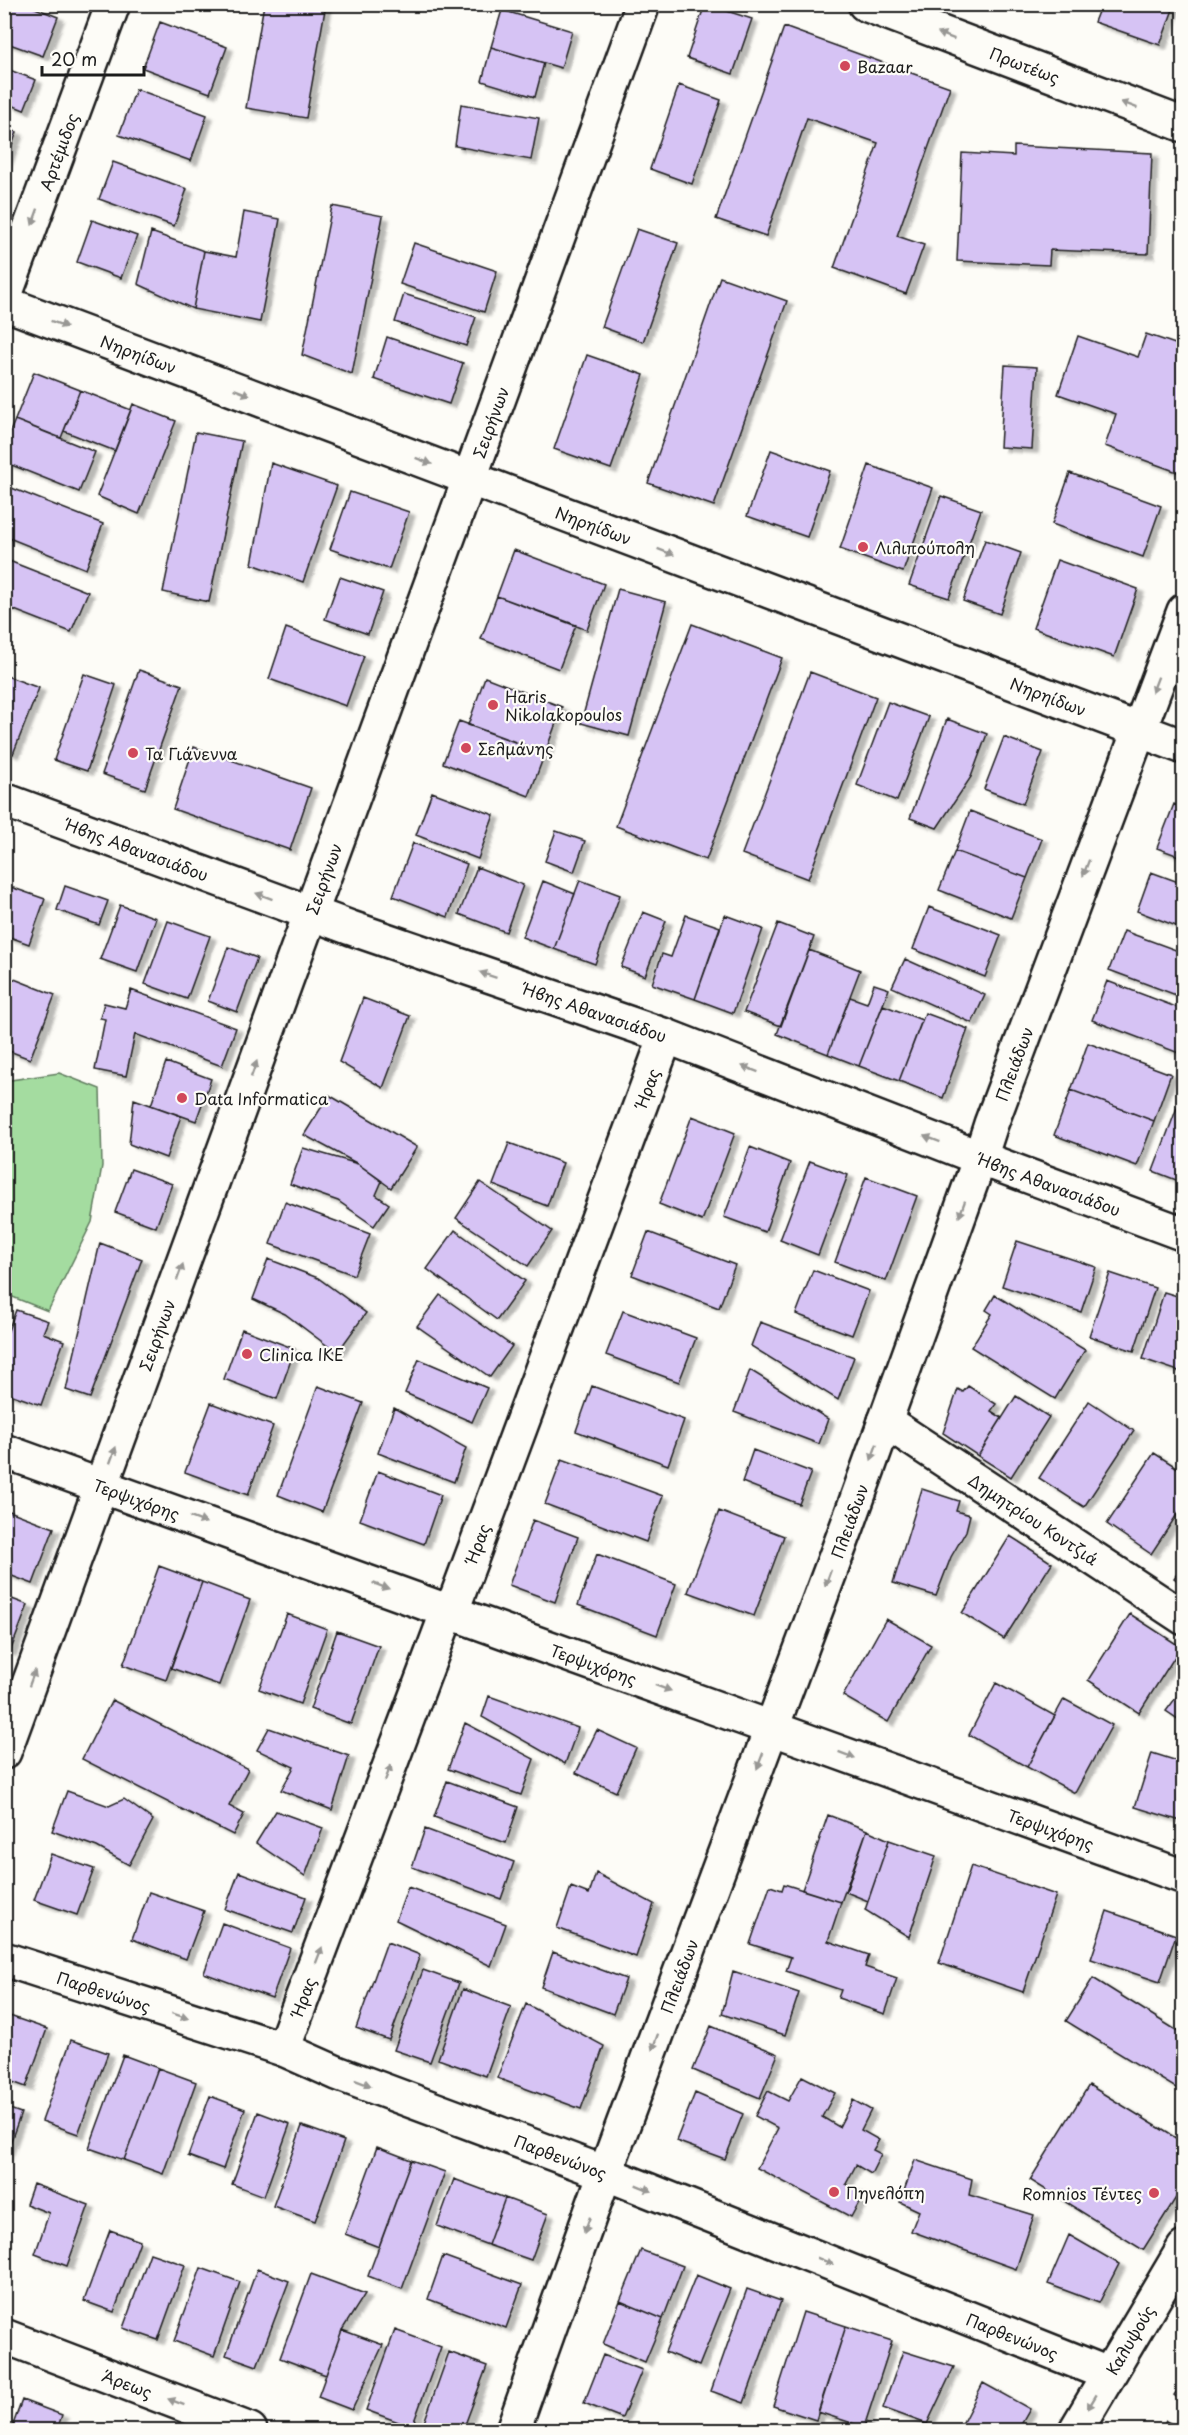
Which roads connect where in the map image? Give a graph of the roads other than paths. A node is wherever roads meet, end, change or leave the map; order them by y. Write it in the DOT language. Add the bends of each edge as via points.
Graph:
graph roads {
  1 [pos="113,4"];
  2 [pos="643,4"];
  3 [pos="865,4"];
  4 [pos="1184,125"];
  5 [pos="4,298"];
  6 [pos="4,303"];
  7 [pos="470,478"];
  8 [pos="1184,611"];
  9 [pos="1138,729"];
  10 [pos="1184,747"];
  11 [pos="4,800"];
  12 [pos="311,913"];
  13 [pos="666,1036"];
  14 [pos="980,1158"];
  15 [pos="1184,1234"];
  16 [pos="885,1421"];
  17 [pos="4,1450"];
  18 [pos="102,1486"];
  19 [pos="448,1611"];
  20 [pos="1184,1618"];
  21 [pos="772,1728"];
  22 [pos="4,1752"];
  23 [pos="1184,1877"];
  24 [pos="4,1959"];
  25 [pos="283,2049"];
  26 [pos="605,2173"];
  27 [pos="1184,2248"];
  28 [pos="4,2336"];
  29 [pos="1108,2374"];
  30 [pos="250,2430"];
  31 [pos="513,2430"];
  32 [pos="1076,2430"];
  1 -- 5 [label="street, Αρτέμιδος, one-way"];
  2 -- 7 [label="street, Σειρήνων"];
  4 -- 3 [label="street, Πρωτέως, one-way"];
  6 -- 7 [label="street, Νηρηίδων, one-way"];
  7 -- 9 [label="street, Νηρηίδων, one-way"];
  7 -- 12 [label="street, Σειρήνων"];
  8 -- 9 [label="street, Πλειάδων, one-way"];
  9 -- 10 [label="street, Νηρηίδων"];
  9 -- 14 [label="street, Πλειάδων, one-way"];
  12 -- 11 [label="street, Ήβης Αθανασιάδου, one-way"];
  13 -- 12 [label="street, Ήβης Αθανασιάδου, one-way"];
  18 -- 12 [label="street, Σειρήνων, one-way"];
  14 -- 13 [label="street, Ήβης Αθανασιάδου, one-way"];
  13 -- 19 [label="street, Ήρας" via="457,1597"];
  14 -- 15 [label="street, Ήβης Αθανασιάδου"];
  14 -- 16 [label="street, Πλειάδων, one-way"];
  16 -- 20 [label="street, Δημητρίου Κοντζιά"];
  16 -- 21 [label="street, Πλειάδων, one-way"];
  17 -- 18 [label="street, Τερψιχόρης"];
  18 -- 19 [label="street, Τερψιχόρης, one-way"];
  22 -- 18 [label="street, Σειρήνων, one-way"];
  19 -- 21 [label="street, Τερψιχόρης, one-way"];
  25 -- 19 [label="street, Ήρας, one-way"];
  21 -- 23 [label="street, Τερψιχόρης, one-way"];
  21 -- 26 [label="street, Πλειάδων, one-way"];
  24 -- 25 [label="street, Παρθενώνος, one-way"];
  25 -- 26 [label="street, Παρθενώνος, one-way"];
  26 -- 29 [label="street, Παρθενώνος, one-way"];
  26 -- 31 [label="street, Πλειάδων, one-way"];
  27 -- 29 [label="street, Καλυψούς"];
  30 -- 28 [label="street, Άρεως, one-way"];
  29 -- 32 [label="street, Καλυψούς, one-way"];
}
